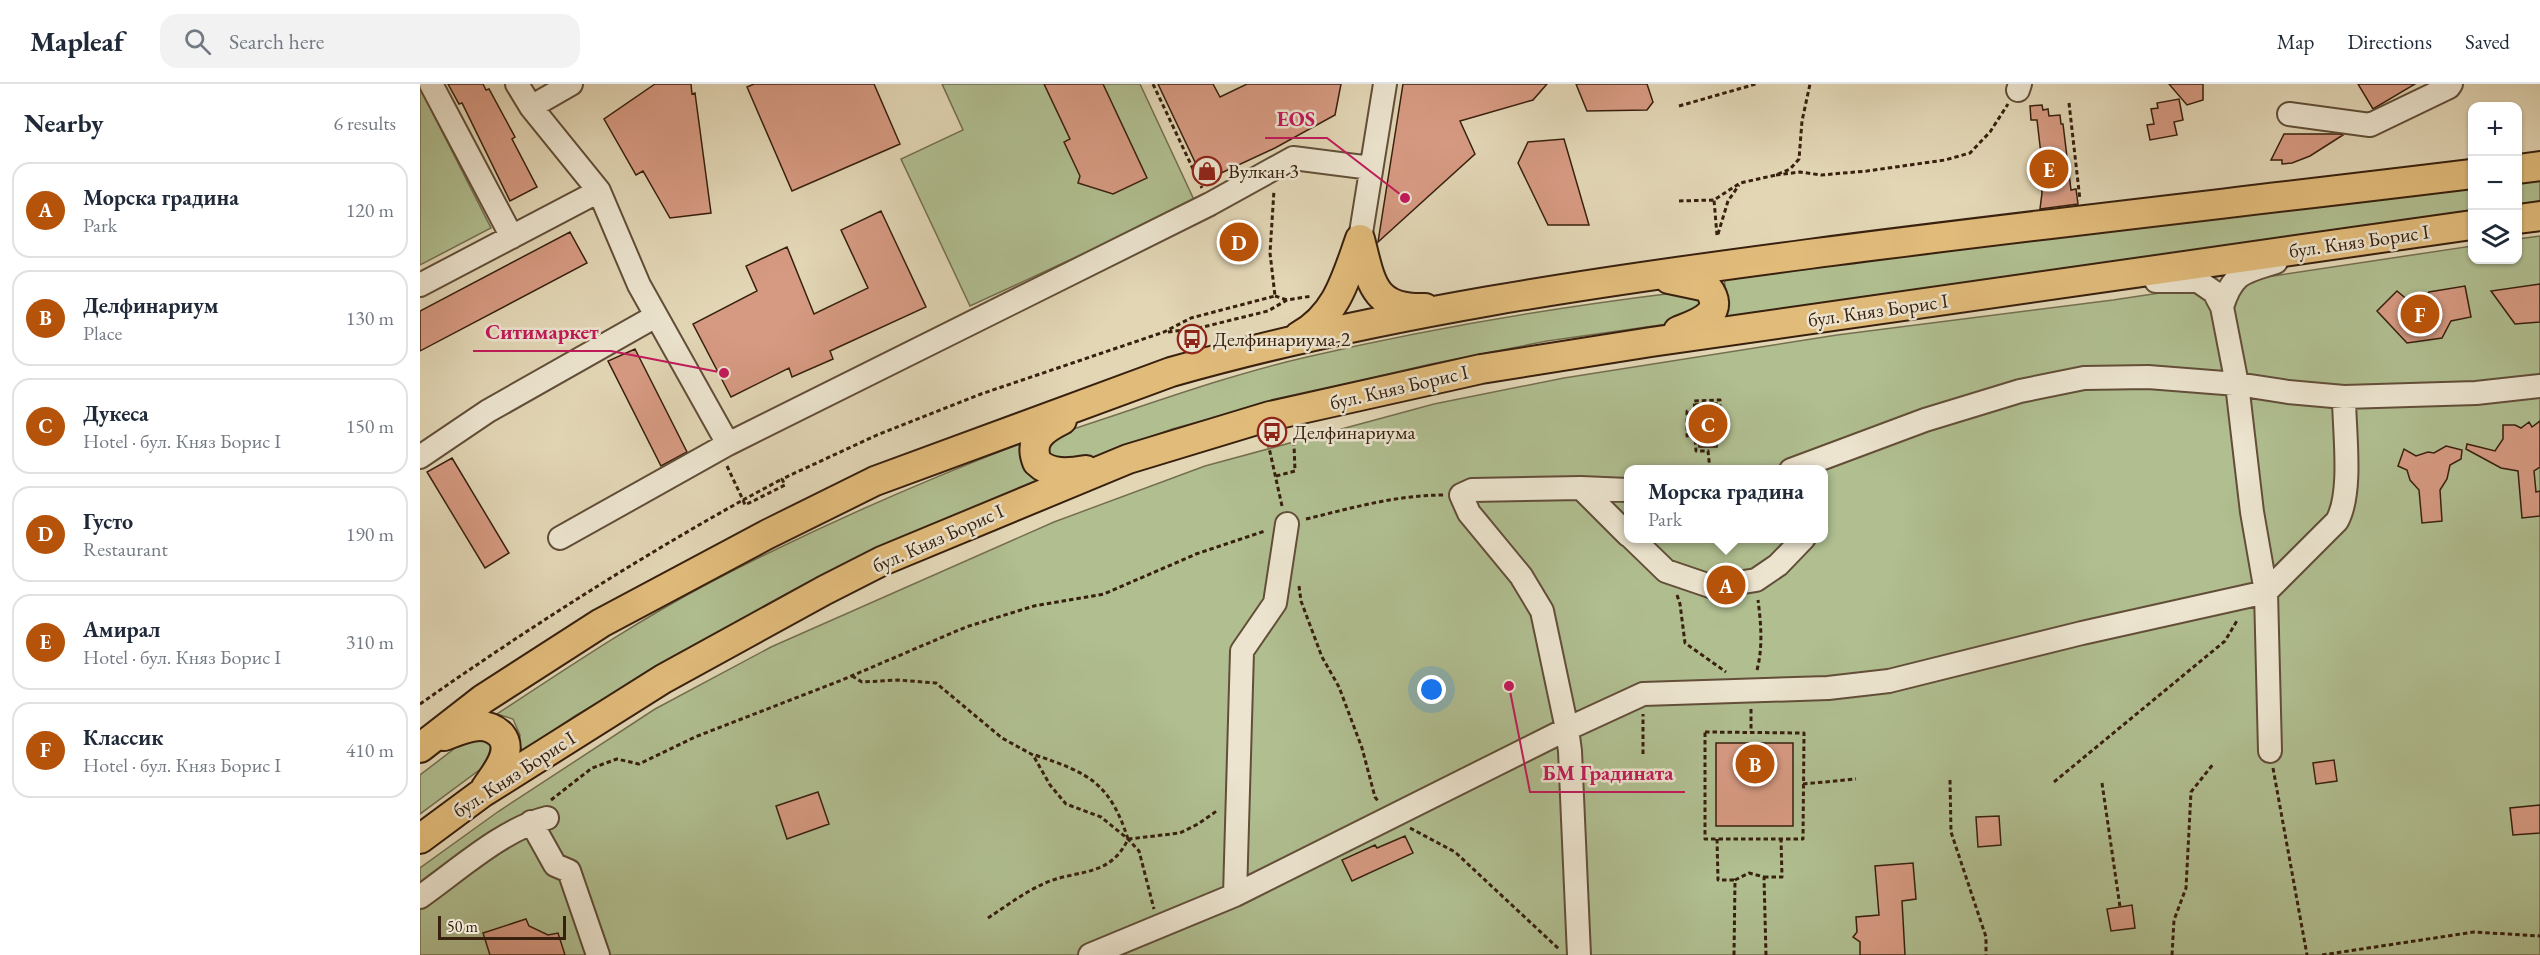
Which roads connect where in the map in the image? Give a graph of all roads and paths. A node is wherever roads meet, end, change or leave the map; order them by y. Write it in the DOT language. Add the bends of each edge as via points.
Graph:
graph roads {
  1 [pos="430,84"];
  2 [pos="517,84"];
  3 [pos="571,84"];
  4 [pos="1153,84"];
  5 [pos="1385,84"];
  6 [pos="1756,84"];
  7 [pos="1810,84"];
  8 [pos="2451,84"];
  9 [pos="2019,87"];
  10 [pos="2069,103"];
  11 [pos="1679,106"];
  12 [pos="531,107"];
  13 [pos="2289,114"];
  14 [pos="1293,158"];
  15 [pos="2540,166"];
  16 [pos="1371,168"];
  17 [pos="2522,168"];
  18 [pos="2468,174"];
  19 [pos="1776,175"];
  20 [pos="1740,183"];
  21 [pos="599,191"];
  22 [pos="1714,200"];
  23 [pos="1679,201"];
  24 [pos="1210,204"];
  25 [pos="2081,205"];
  26 [pos="2540,216"];
  27 [pos="2522,218"];
  28 [pos="2468,226"];
  29 [pos="512,237"];
  30 [pos="1360,239"];
  31 [pos="2333,245"];
  32 [pos="1645,275"];
  33 [pos="2071,283"];
  34 [pos="420,285"];
  35 [pos="1275,296"];
  36 [pos="1287,300"];
  37 [pos="1457,306"];
  38 [pos="2222,307"];
  39 [pos="1269,311"];
  40 [pos="656,316"];
  41 [pos="1164,332"];
  42 [pos="1288,341"];
  43 [pos="1651,342"];
  44 [pos="2237,384"];
  45 [pos="2540,386"];
  46 [pos="1110,396"];
  47 [pos="2344,397"];
  48 [pos="1727,434"];
  49 [pos="1268,443"];
  50 [pos="1294,446"];
  51 [pos="724,447"];
  52 [pos="420,457"];
  53 [pos="1128,459"];
  54 [pos="1709,465"];
  55 [pos="1809,465"];
  56 [pos="1276,477"];
  57 [pos="1581,488"];
  58 [pos="1624,490"];
  59 [pos="1461,495"];
  60 [pos="743,500"];
  61 [pos="1287,524"];
  62 [pos="1624,530"];
  63 [pos="560,538"];
  64 [pos="1637,543"];
  65 [pos="1799,543"];
  66 [pos="1666,571"];
  67 [pos="1297,579"];
  68 [pos="1756,580"];
  69 [pos="2257,594"];
  70 [pos="852,676"];
  71 [pos="1751,691"];
  72 [pos="1644,694"];
  73 [pos="420,704"];
  74 [pos="1567,729"];
  75 [pos="424,744"];
  76 [pos="2270,751"];
  77 [pos="1643,754"];
  78 [pos="1033,755"];
  79 [pos="2214,763"];
  80 [pos="1856,779"];
  81 [pos="1950,780"];
  82 [pos="2054,782"];
  83 [pos="2102,783"];
  84 [pos="1803,784"];
  85 [pos="482,793"];
  86 [pos="1239,799"];
  87 [pos="1391,818"];
  88 [pos="539,820"];
  89 [pos="1718,838"];
  90 [pos="420,839"];
  91 [pos="1128,839"];
  92 [pos="1781,839"];
  93 [pos="1764,877"];
  94 [pos="1735,880"];
  95 [pos="1235,896"];
  96 [pos="420,897"];
  97 [pos="2120,907"];
  98 [pos="988,918"];
  99 [pos="1158,927"];
  100 [pos="2540,936"];
  101 [pos="598,955"];
  102 [pos="1090,955"];
  103 [pos="1566,955"];
  104 [pos="1579,955"];
  105 [pos="1734,955"];
  106 [pos="1766,955"];
  107 [pos="1986,955"];
  108 [pos="2172,955"];
  109 [pos="2307,955"];
  110 [pos="2322,955"];
  1 -- 29 [label="street"];
  2 -- 12 [label="street"];
  3 -- 12 [label="street"];
  4 -- 24 [label="path"];
  5 -- 16 [label="street"];
  6 -- 11 [label="path"];
  7 -- 19 [label="path" via="1799,159 1790,169"];
  8 -- 13 [label="street" via="2370,125"];
  9 -- 19 [label="path" via="1990,132 1970,153 1867,171"];
  10 -- 25 [label="path"];
  12 -- 21 [label="street"];
  14 -- 16 [label="street"];
  14 -- 24 [label="street"];
  14 -- 35 [label="path" via="1272,192 1270,253"];
  15 -- 17 [label="main road"];
  16 -- 30 [label="street"];
  18 -- 32 [label="main road"];
  19 -- 20 [label="path"];
  20 -- 22 [label="path"];
  20 -- 22 [label="path" via="1728,201 1718,235"];
  21 -- 29 [label="street"];
  21 -- 40 [label="street"];
  22 -- 23 [label="path"];
  24 -- 51 [label="street"];
  26 -- 27 [label="main road"];
  28 -- 31 [label="main road, бул. Княз Борис I"];
  29 -- 34 [label="street"];
  30 -- 37 [label="main road" via="1373,286 1389,302 1414,308"];
  30 -- 42 [label="main road" via="1342,291 1330,311"];
  31 -- 33 [label="main road, бул. Княз Борис I"];
  31 -- 38 [label="street" via="2240,274 2230,284"];
  32 -- 37 [label="main road"];
  32 -- 43 [label="main road" via="1707,287 1714,300 1714,308 1701,322"];
  33 -- 38 [label="street" via="2198,281 2214,292"];
  33 -- 43 [label="main road, бул. Княз Борис I"];
  35 -- 36 [label="path"];
  35 -- 41 [label="path" via="1191,318"];
  37 -- 42 [label="main road"];
  38 -- 44 [label="street"];
  39 -- 41 [label="path"];
  40 -- 51 [label="street"];
  40 -- 52 [label="street" via="488,411"];
  41 -- 60 [label="path" via="981,394 877,435 782,479 785,485 766,495 745,505"];
  42 -- 46 [label="main road" via="1171,372"];
  43 -- 53 [label="main road, бул. Княз Борис I" via="1481,369 1370,392 1270,416"];
  44 -- 47 [label="street"];
  44 -- 55 [label="street" via="2148,377 2084,378 2020,391 1925,420"];
  44 -- 69 [label="street"];
  45 -- 47 [label="street" via="2476,393"];
  46 -- 53 [label="main road" via="1046,428 1036,440 1034,455 1041,466 1060,472 1088,470"];
  46 -- 75 [label="main road" via="875,481 766,536 601,623 483,699"];
  47 -- 69 [label="street" via="2346,486 2341,513 2337,522"];
  48 -- 54 [label="path" via="1726,412 1720,411 1720,400 1694,401 1695,411 1688,411 1687,436 1695,436 1696,451 1708,451"];
  49 -- 56 [label="path"];
  50 -- 56 [label="path" via="1295,471"];
  51 -- 60 [label="path"];
  51 -- 63 [label="street"];
  53 -- 85 [label="main road, бул. Княз Борис I" via="882,561 663,679"];
  56 -- 61 [label="path"];
  57 -- 58 [label="street"];
  57 -- 59 [label="street" via="1472,490"];
  57 -- 62 [label="street"];
  59 -- 61 [label="path" via="1384,500"];
  59 -- 74 [label="street" via="1469,513 1521,576 1542,611"];
  60 -- 73 [label="path" via="483,660"];
  61 -- 70 [label="path" via="1196,554 1104,594 1034,606 966,627"];
  61 -- 86 [label="street" via="1275,603 1242,651"];
  64 -- 66 [label="street"];
  65 -- 68 [label="street"];
  66 -- 68 [label="street" via="1713,587"];
  66 -- 71 [label="path" via="1680,604 1685,643"];
  67 -- 87 [label="path" via="1322,657 1339,687 1362,748 1375,797"];
  68 -- 71 [label="path" via="1760,659"];
  69 -- 71 [label="street" via="1889,681"];
  69 -- 76 [label="street"];
  69 -- 82 [label="path" via="2224,641"];
  70 -- 78 [label="path" via="862,682 936,683 1002,738"];
  70 -- 88 [label="path" via="694,737 639,764 617,759 592,768 540,808"];
  71 -- 72 [label="street"];
  72 -- 74 [label="street"];
  72 -- 77 [label="path"];
  74 -- 87 [label="street"];
  74 -- 104 [label="street"];
  75 -- 85 [label="main road" via="478,726 491,727 499,733 506,744 502,762"];
  76 -- 109 [label="path"];
  78 -- 91 [label="path" via="1066,804 1101,817"];
  78 -- 91 [label="path" via="1092,779 1119,811"];
  79 -- 108 [label="path" via="2191,792 2186,888 2174,920"];
  80 -- 84 [label="path"];
  81 -- 107 [label="path" via="1951,832 1986,937"];
  83 -- 97 [label="path"];
  84 -- 89 [label="path" via="1804,733 1705,732 1705,838"];
  84 -- 92 [label="path" via="1803,839"];
  85 -- 90 [label="main road, бул. Княз Борис I"];
  86 -- 91 [label="path" via="1180,833"];
  86 -- 95 [label="street"];
  87 -- 95 [label="street"];
  87 -- 103 [label="path" via="1455,852"];
  88 -- 96 [label="street" via="491,847"];
  88 -- 101 [label="street" via="555,865 569,871"];
  89 -- 92 [label="path"];
  89 -- 94 [label="path" via="1718,880"];
  91 -- 98 [label="path" via="1125,848 1108,864 1090,873 1044,883"];
  91 -- 99 [label="path" via="1139,851"];
  92 -- 93 [label="path" via="1782,877"];
  93 -- 94 [label="path" via="1749,873"];
  93 -- 106 [label="path"];
  94 -- 105 [label="path"];
  95 -- 99 [label="street"];
  99 -- 102 [label="street"];
  100 -- 110 [label="path" via="2474,932"];
}
